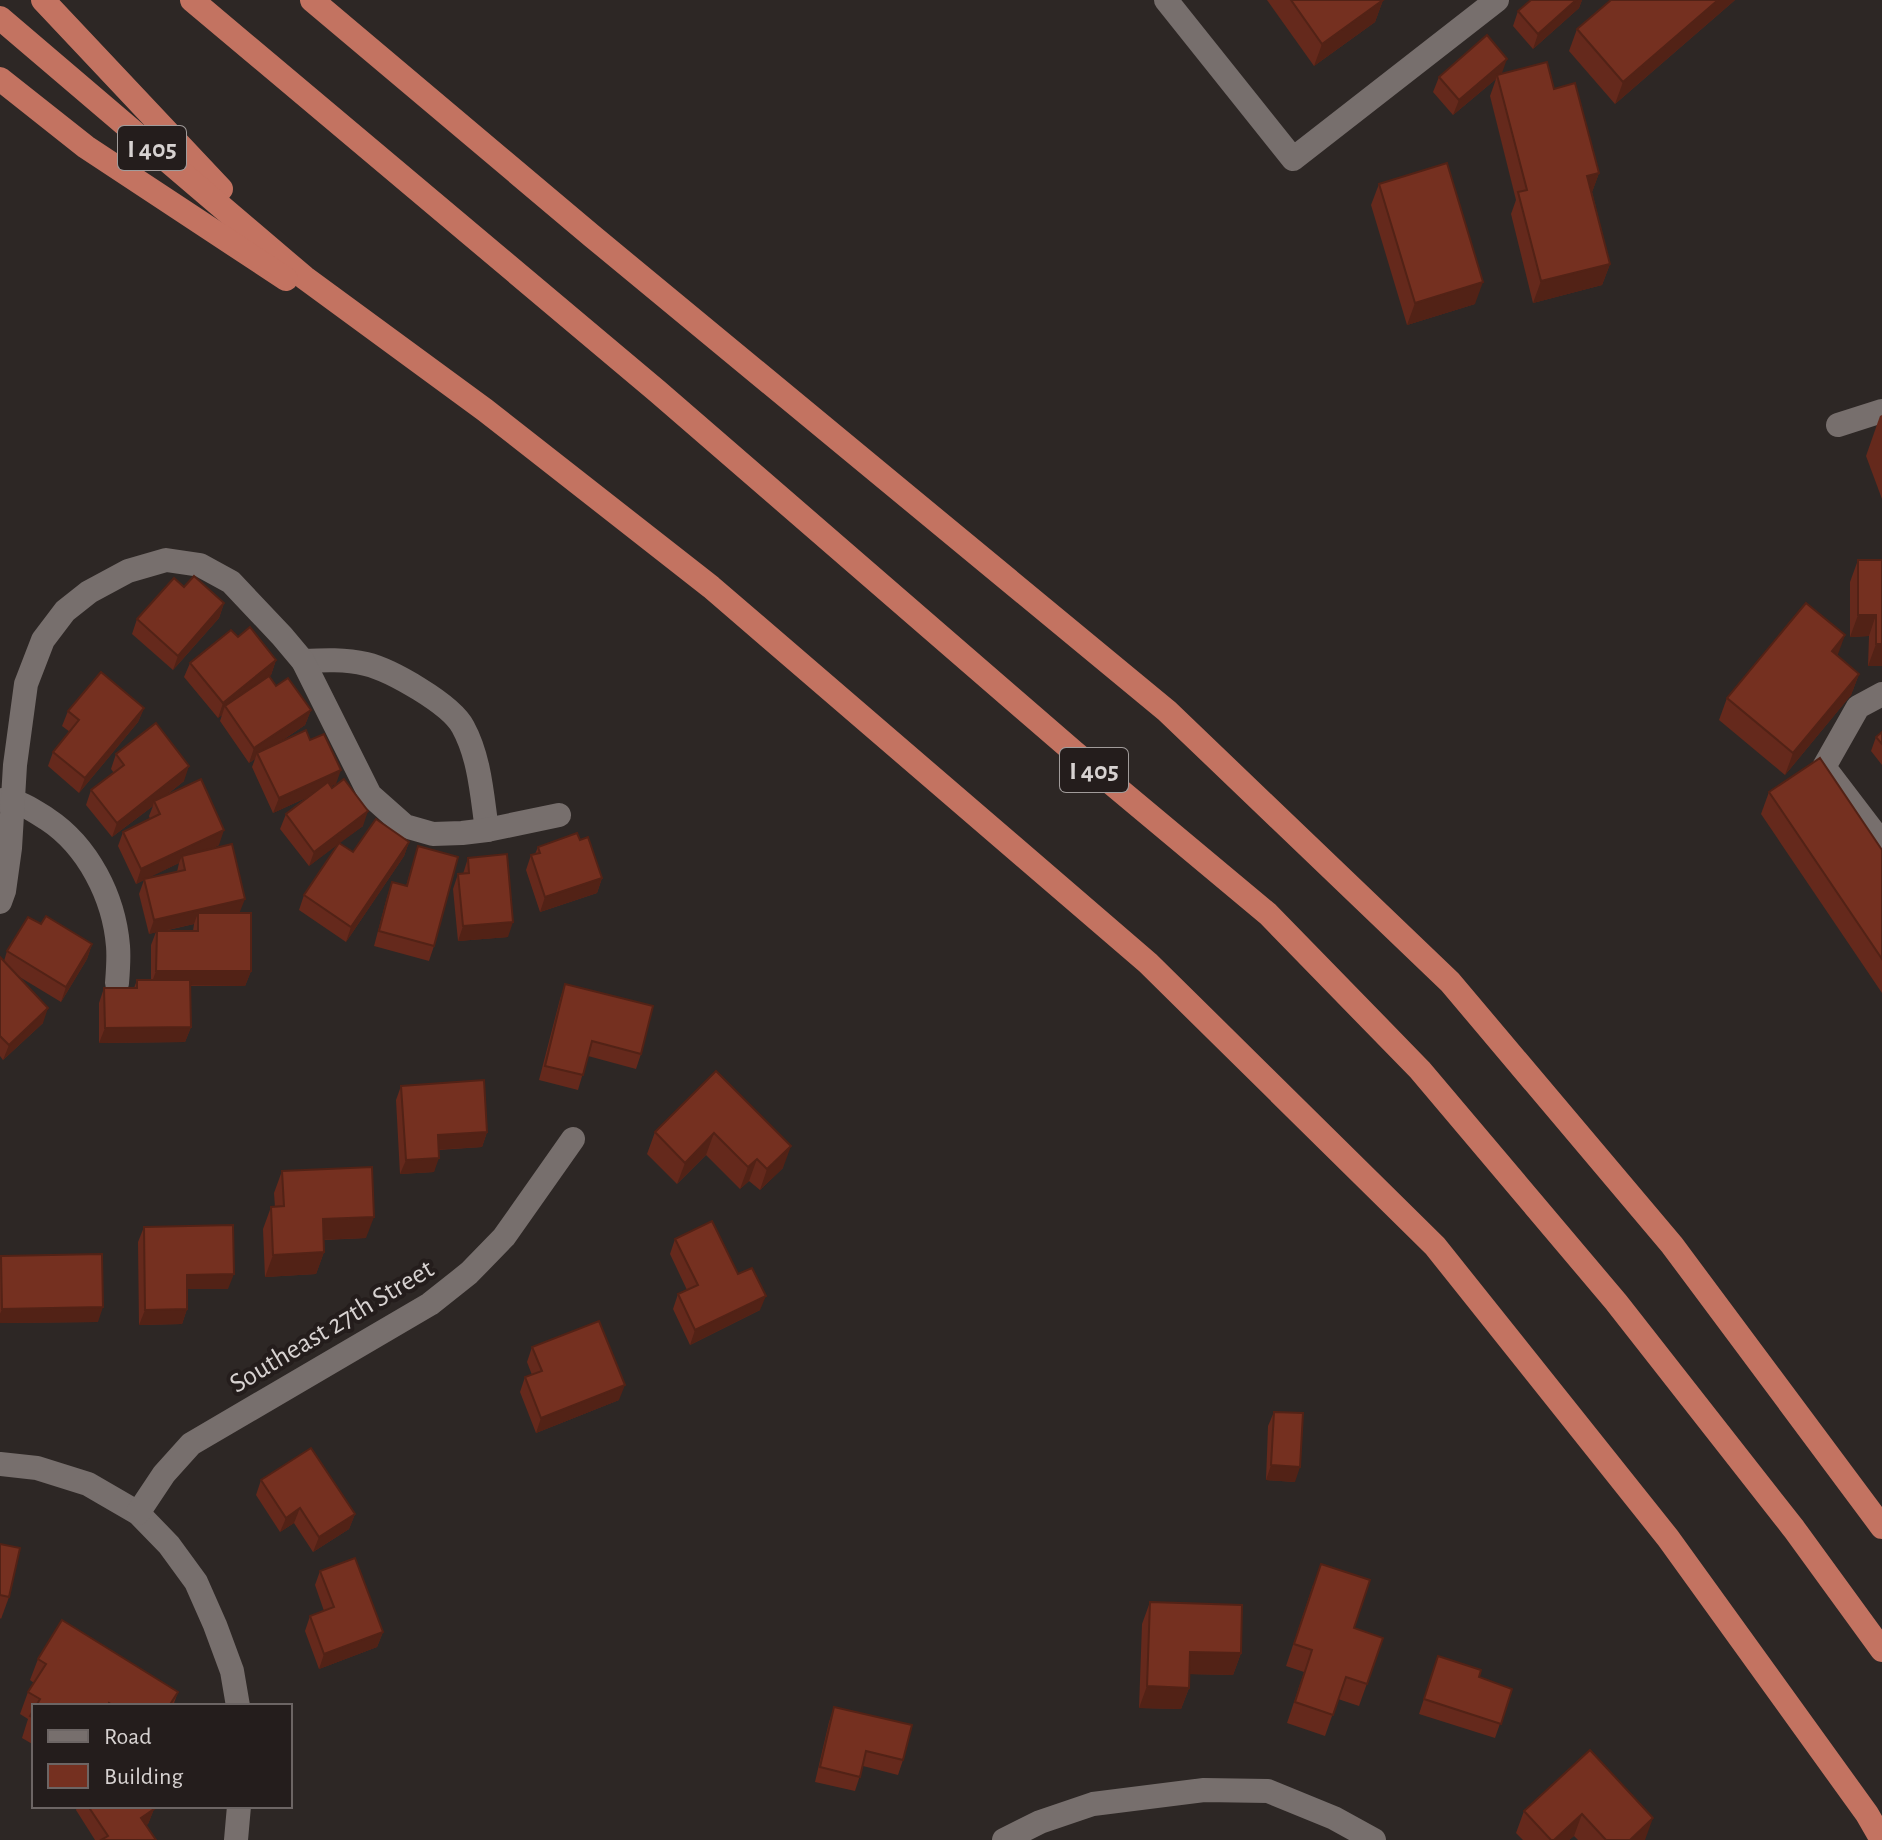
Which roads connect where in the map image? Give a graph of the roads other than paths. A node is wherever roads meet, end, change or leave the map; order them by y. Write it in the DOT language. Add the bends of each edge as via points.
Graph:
graph roads {
  1 [pos="43,0"];
  2 [pos="192,0"];
  3 [pos="312,0"];
  4 [pos="1166,0"];
  5 [pos="1497,0"];
  6 [pos="0,18"];
  7 [pos="0,79"];
  8 [pos="305,278"];
  9 [pos="485,410"];
  10 [pos="1882,411"];
  11 [pos="1838,425"];
  12 [pos="303,661"];
  13 [pos="1882,694"];
  14 [pos="7,800"];
  15 [pos="559,815"];
  16 [pos="487,830"];
  17 [pos="1882,843"];
  18 [pos="0,902"];
  19 [pos="117,983"];
  20 [pos="573,1139"];
  21 [pos="0,1464"];
  22 [pos="138,1513"];
  23 [pos="1882,1527"];
  24 [pos="1882,1650"];
  25 [pos="238,1704"];
  26 [pos="239,1808"];
  27 [pos="236,1840"];
  28 [pos="1004,1840"];
  29 [pos="1374,1840"];
  30 [pos="1882,1840"];
  1 -- 8 [label="highway"];
  2 -- 24 [label="highway, I 405" via="1268,914 1420,1070 1616,1302"];
  3 -- 23 [label="highway" via="1167,711 1450,982 1672,1245"];
  4 -- 5 [label="street" via="1293,159"];
  6 -- 8 [label="highway, I 405"];
  7 -- 9 [label="highway" via="86,147"];
  8 -- 9 [label="highway, I 405"];
  9 -- 30 [label="highway, I 405" via="711,587 1148,963 1435,1246 1668,1538"];
  10 -- 11 [label="street"];
  12 -- 14 [label="street" via="231,582 200,565 166,560 128,571 65,611 43,640 26,684"];
  12 -- 16 [label="street" via="370,795 405,826 433,834"];
  12 -- 16 [label="street" via="367,664 449,710 462,724 475,757"];
  13 -- 17 [label="street" via="1858,707 1824,767"];
  14 -- 18 [label="street" via="10,848"];
  14 -- 19 [label="street" via="61,829 99,880 115,922"];
  15 -- 16 [label="street"];
  20 -- 22 [label="street, Southeast 27th Street" via="504,1237 469,1273 430,1304 191,1444"];
  21 -- 22 [label="street" via="37,1468 88,1484"];
  22 -- 25 [label="street" via="196,1582 232,1671"];
  26 -- 27 [label="street"];
  28 -- 29 [label="street" via="1093,1804 1204,1790 1268,1791"];
}
